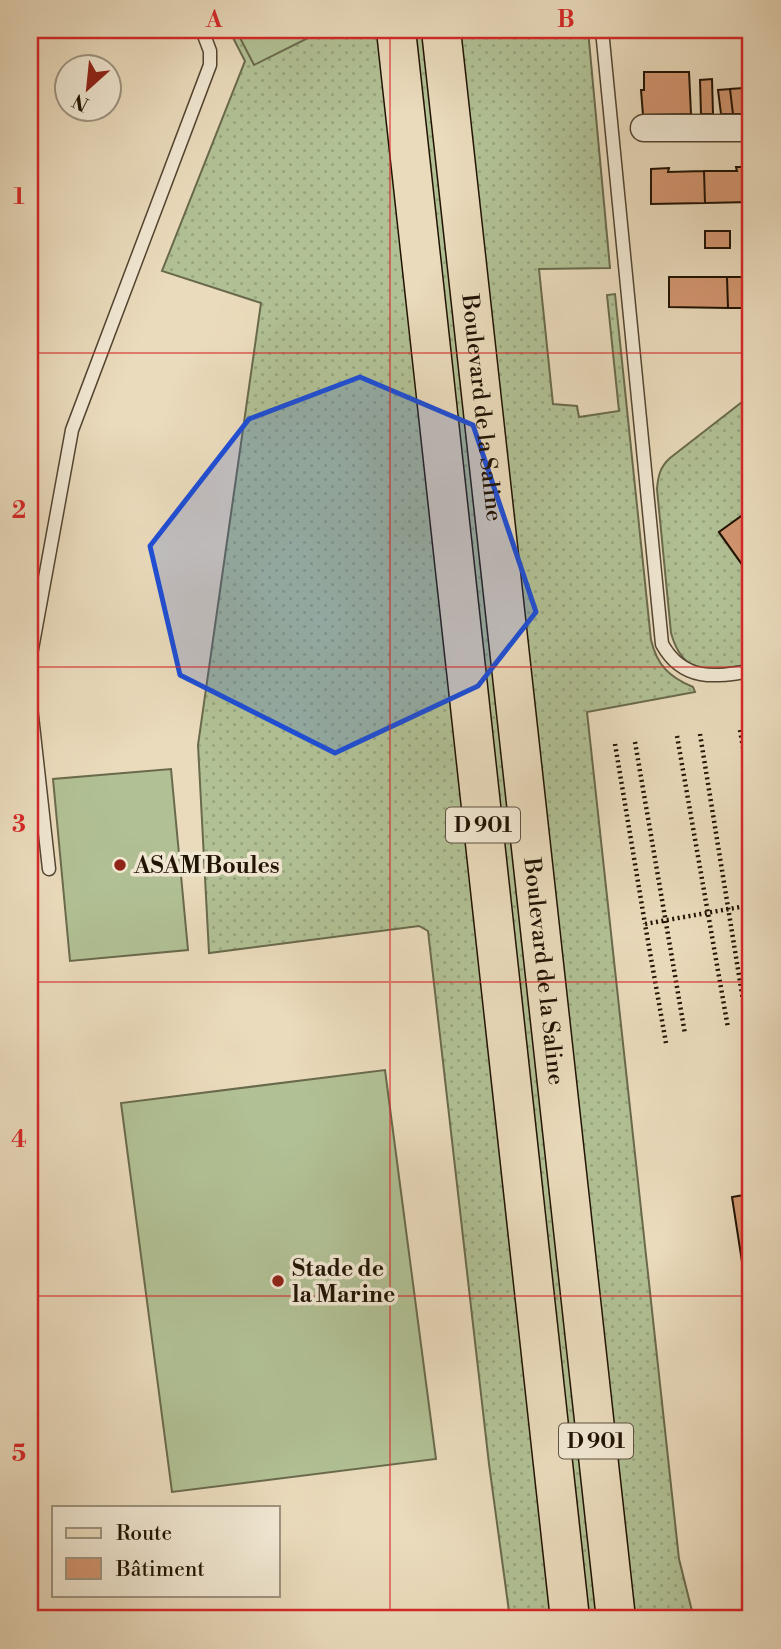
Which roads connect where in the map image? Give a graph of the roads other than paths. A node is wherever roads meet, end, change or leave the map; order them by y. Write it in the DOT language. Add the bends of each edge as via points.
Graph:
graph roads {
  1 [pos="202,30"];
  2 [pos="396,30"];
  3 [pos="441,30"];
  4 [pos="602,30"];
  5 [pos="644,128"];
  6 [pos="751,128"];
  7 [pos="30,660"];
  8 [pos="751,671"];
  9 [pos="30,698"];
  10 [pos="49,869"];
  11 [pos="608,1545"];
  12 [pos="562,1548"];
  13 [pos="751,1602"];
  14 [pos="556,1619"];
  15 [pos="570,1619"];
  16 [pos="616,1619"];
  17 [pos="629,1619"];
  18 [pos="745,1619"];
  1 -- 7 [label="lane" via="210,65 72,430"];
  2 -- 12 [label="main road, Boulevard de la Saline / D 901"];
  3 -- 11 [label="main road, Boulevard de la Saline / D 901"];
  4 -- 8 [label="lane" via="662,644 669,656 691,672 706,676"];
  5 -- 6 [label="street"];
  9 -- 10 [label="lane"];
  11 -- 16 [label="main road, Boulevard de la Saline / D 901"];
  11 -- 17 [label="street"];
  12 -- 14 [label="lane"];
  12 -- 15 [label="main road, Boulevard de la Saline / D 901"];
  13 -- 18 [label="lane"];
}
